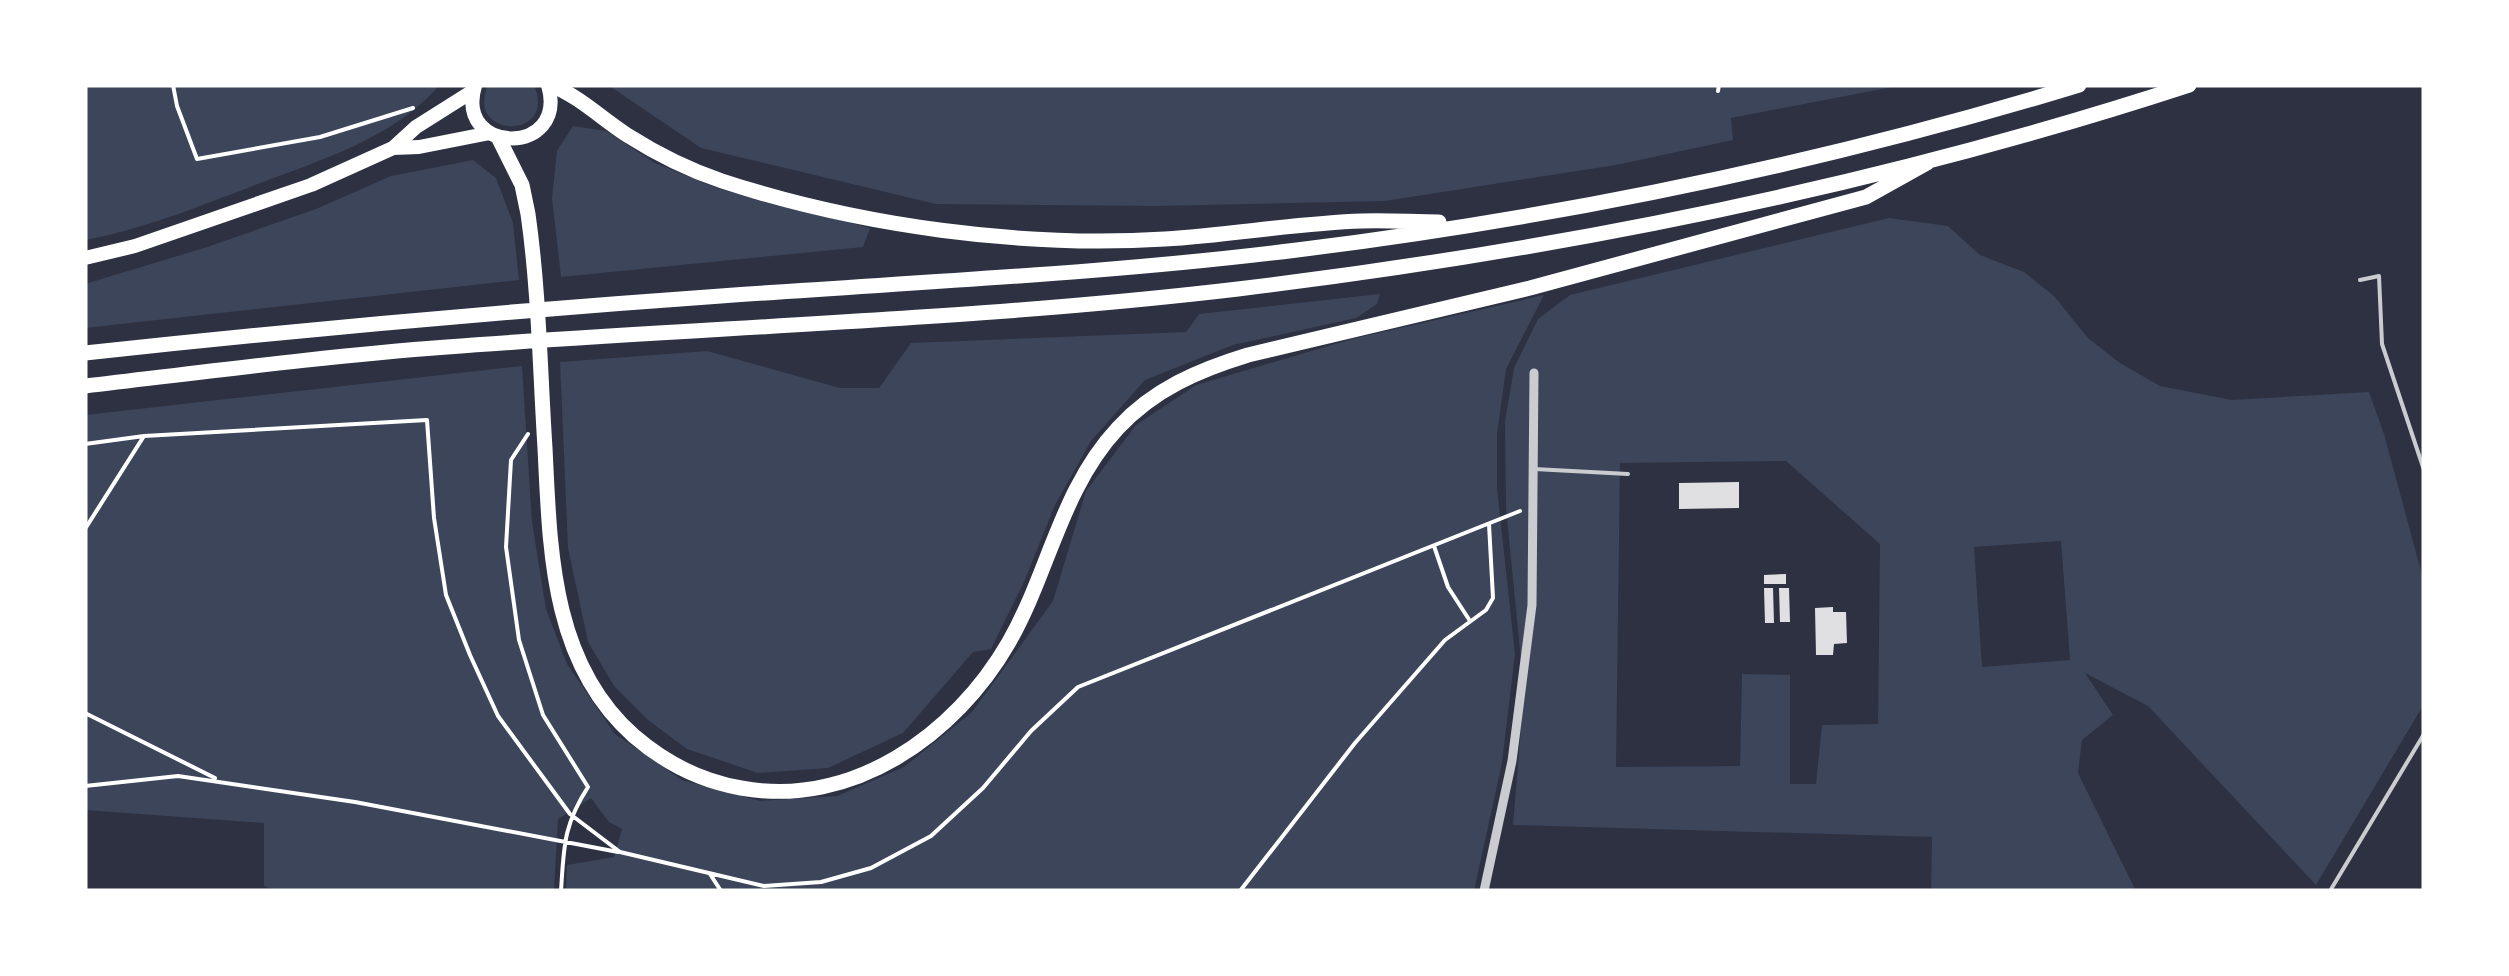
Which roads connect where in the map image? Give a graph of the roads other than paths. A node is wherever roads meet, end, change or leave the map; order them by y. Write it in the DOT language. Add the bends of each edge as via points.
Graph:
graph roads {
  1 [pos="550,85"];
  2 [pos="2079,85"];
  3 [pos="2189,85"];
  4 [pos="474,88"];
  5 [pos="494,135"];
  6 [pos="393,148"];
  7 [pos="1927,163"];
  8 [pos="1484,224"];
  9 [pos="85,258"];
  10 [pos="2360,280"];
  11 [pos="85,353"];
  12 [pos="1534,373"];
  13 [pos="85,386"];
  14 [pos="1534,469"];
  15 [pos="2424,470"];
  16 [pos="1628,474"];
  17 [pos="2424,734"];
  18 [pos="1484,891"];
  19 [pos="2330,891"];
  1 -- 5 [label="main road" via="541,127 521,139"];
  1 -- 8 [label="highway" via="668,159 721,181 830,212 934,231 1163,240 1364,220"];
  2 -- 8 [label="highway" via="1780,166"];
  3 -- 7 [label="highway"];
  4 -- 5 [label="main road" via="474,114"];
  4 -- 6 [label="main road"];
  5 -- 6 [label="main road"];
  5 -- 7 [label="highway" via="522,185 530,232 538,426 566,630 604,704 667,762 771,792 841,784 883,768 964,702 1009,642 1082,475 1119,426 1173,384 1248,355 1866,197"];
  6 -- 9 [label="main road" via="226,216"];
  7 -- 13 [label="highway" via="1600,235 1234,289 440,347"];
  8 -- 11 [label="highway" via="1140,266 501,311"];
  10 -- 15 [label="lane" via="2379,276 2382,344"];
  12 -- 14 [label="street"];
  14 -- 16 [label="lane"];
  14 -- 18 [label="street" via="1524,683"];
  17 -- 19 [label="lane"];
}
